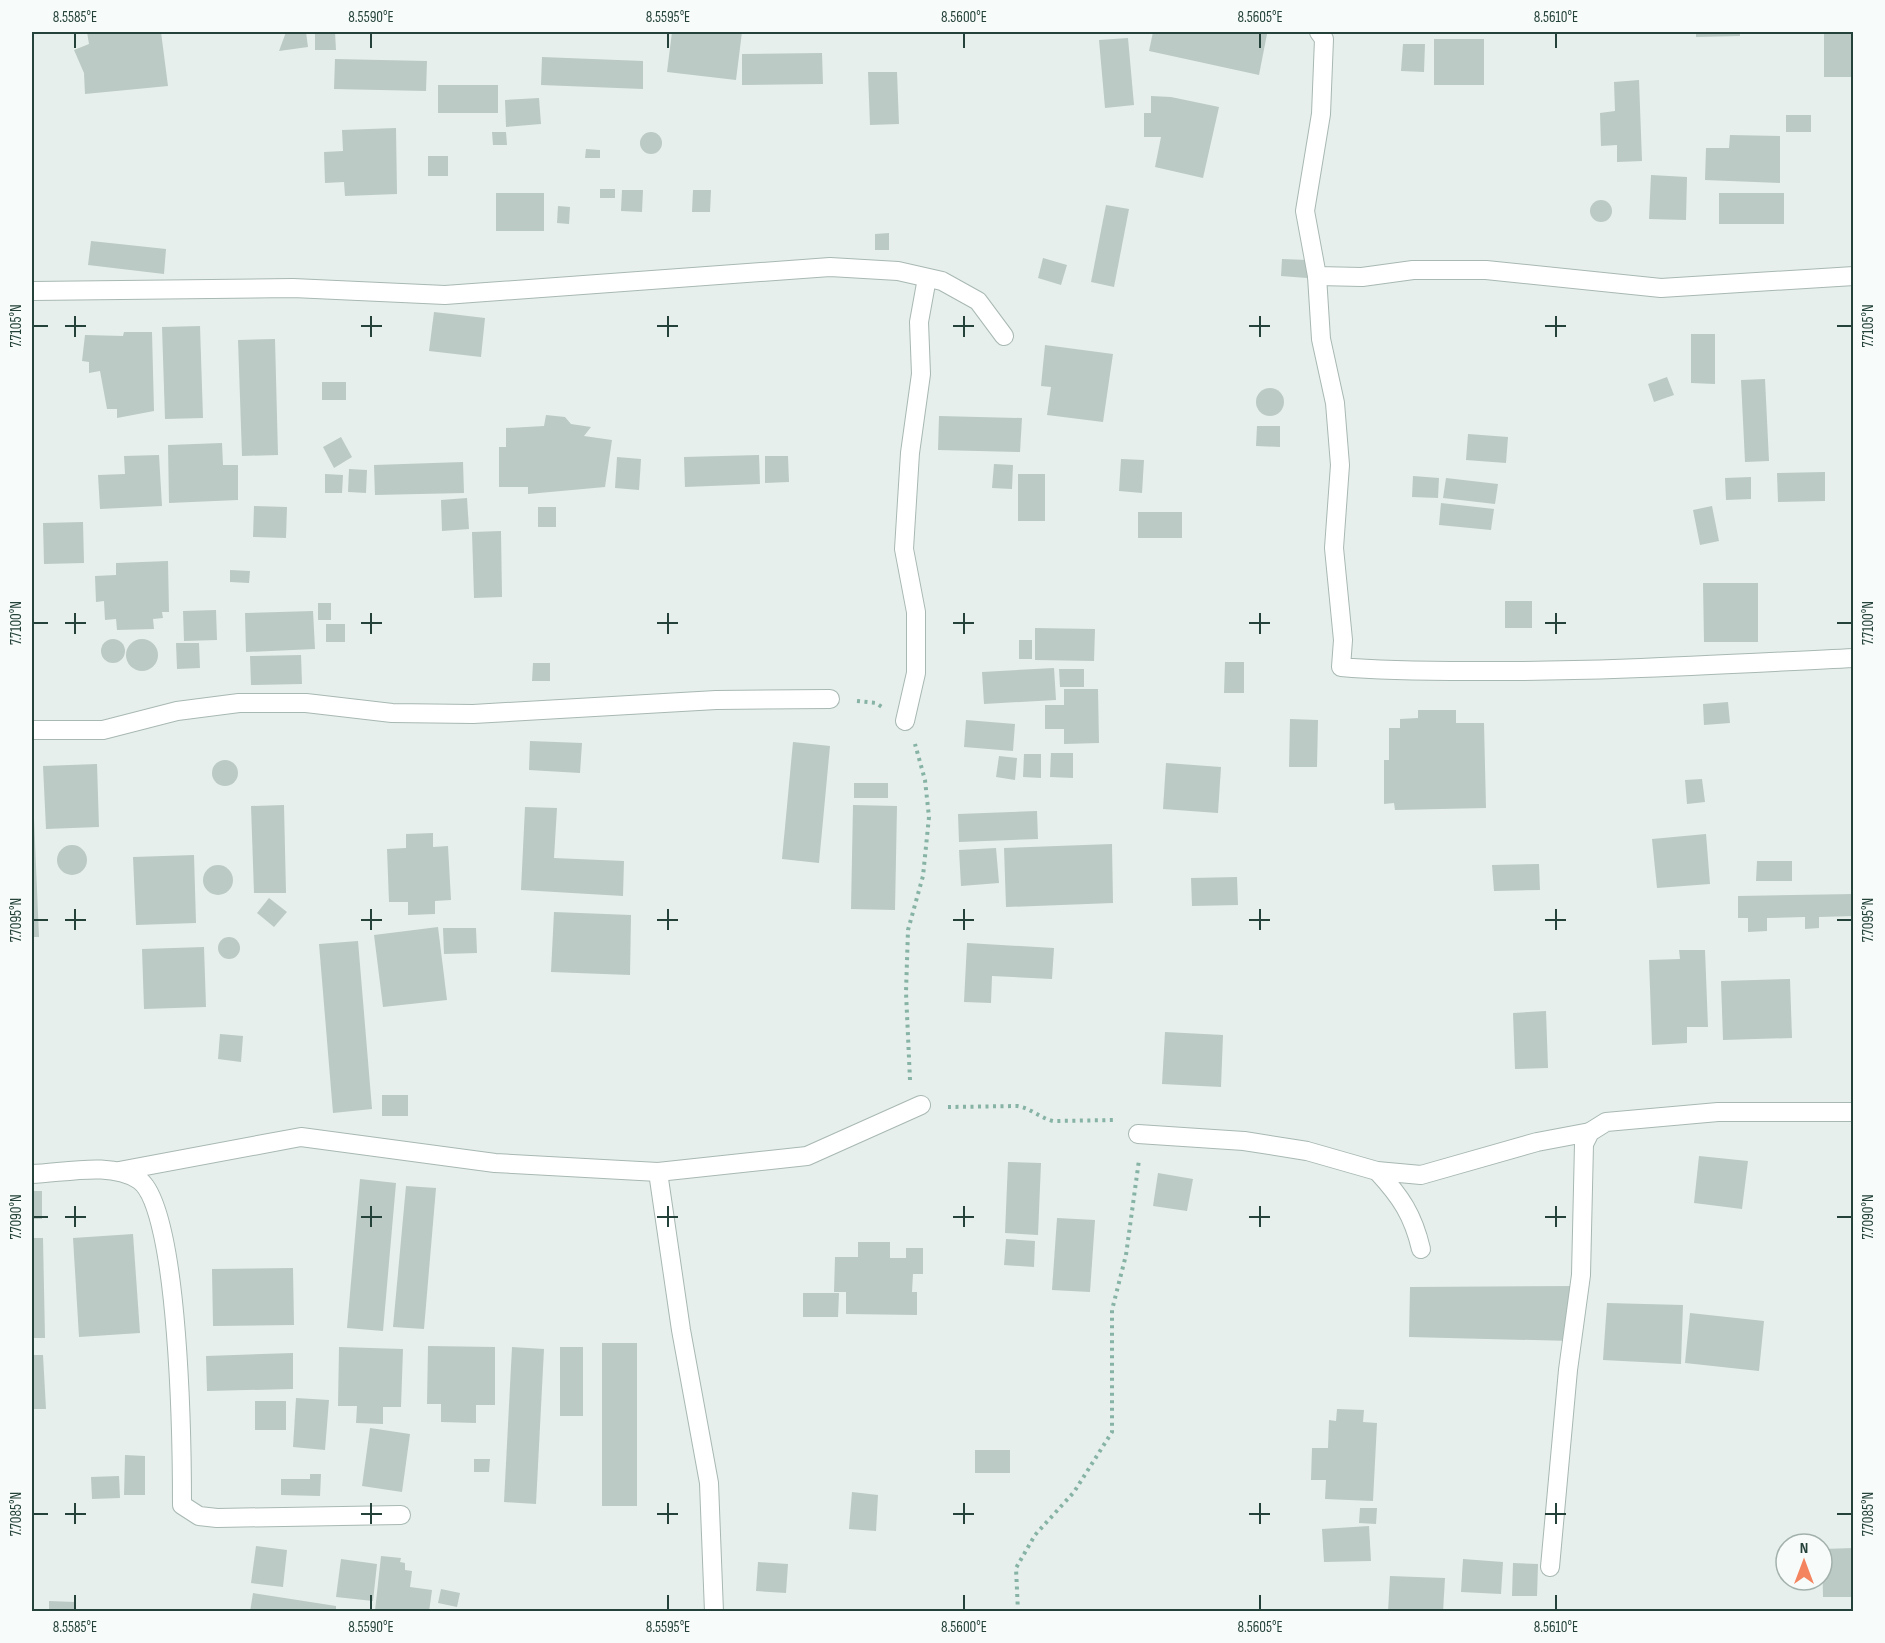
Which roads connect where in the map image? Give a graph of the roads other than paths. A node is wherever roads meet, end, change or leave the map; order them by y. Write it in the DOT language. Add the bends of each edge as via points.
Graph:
graph roads {
  1 [pos="1319,32"];
  2 [pos="1317,276"];
  3 [pos="1854,276"];
  4 [pos="927,278"];
  5 [pos="32,291"];
  6 [pos="1004,336"];
  7 [pos="1854,658"];
  8 [pos="830,699"];
  9 [pos="905,721"];
  10 [pos="32,730"];
  11 [pos="921,1105"];
  12 [pos="1854,1112"];
  13 [pos="1590,1132"];
  14 [pos="1138,1134"];
  15 [pos="119,1171"];
  16 [pos="1377,1171"];
  17 [pos="658,1172"];
  18 [pos="32,1174"];
  19 [pos="1421,1250"];
  20 [pos="401,1515"];
  21 [pos="1550,1567"];
  22 [pos="714,1611"];
  1 -- 2 [label="street" via="1324,39 1321,114 1305,210"];
  2 -- 3 [label="street" via="1486,270 1661,288"];
  2 -- 7 [label="street" via="1321,339 1335,404 1340,465 1334,548 1343,640 1341,667 1627,669"];
  4 -- 5 [label="street" via="898,271 830,267 446,295 293,288"];
  4 -- 6 [label="street" via="942,281 978,301"];
  4 -- 9 [label="street" via="919,322 921,374 910,453 904,549 916,612 916,663"];
  8 -- 10 [label="street" via="716,700 473,714 392,713 306,703 239,703 177,711 103,730"];
  11 -- 17 [label="street" via="807,1156"];
  12 -- 13 [label="street" via="1718,1112 1606,1122"];
  13 -- 16 [label="street" via="1538,1142 1421,1175"];
  13 -- 21 [label="street" via="1584,1144 1581,1275"];
  14 -- 16 [label="street" via="1297,1149"];
  15 -- 17 [label="street" via="301,1137 495,1163"];
  15 -- 18 [label="street"];
  15 -- 20 [label="street" via="140,1181 150,1192 166,1250 176,1334 182,1505 199,1516 217,1518"];
  16 -- 19 [label="street" via="1402,1198"];
  17 -- 22 [label="street" via="679,1320 709,1483"];
}
